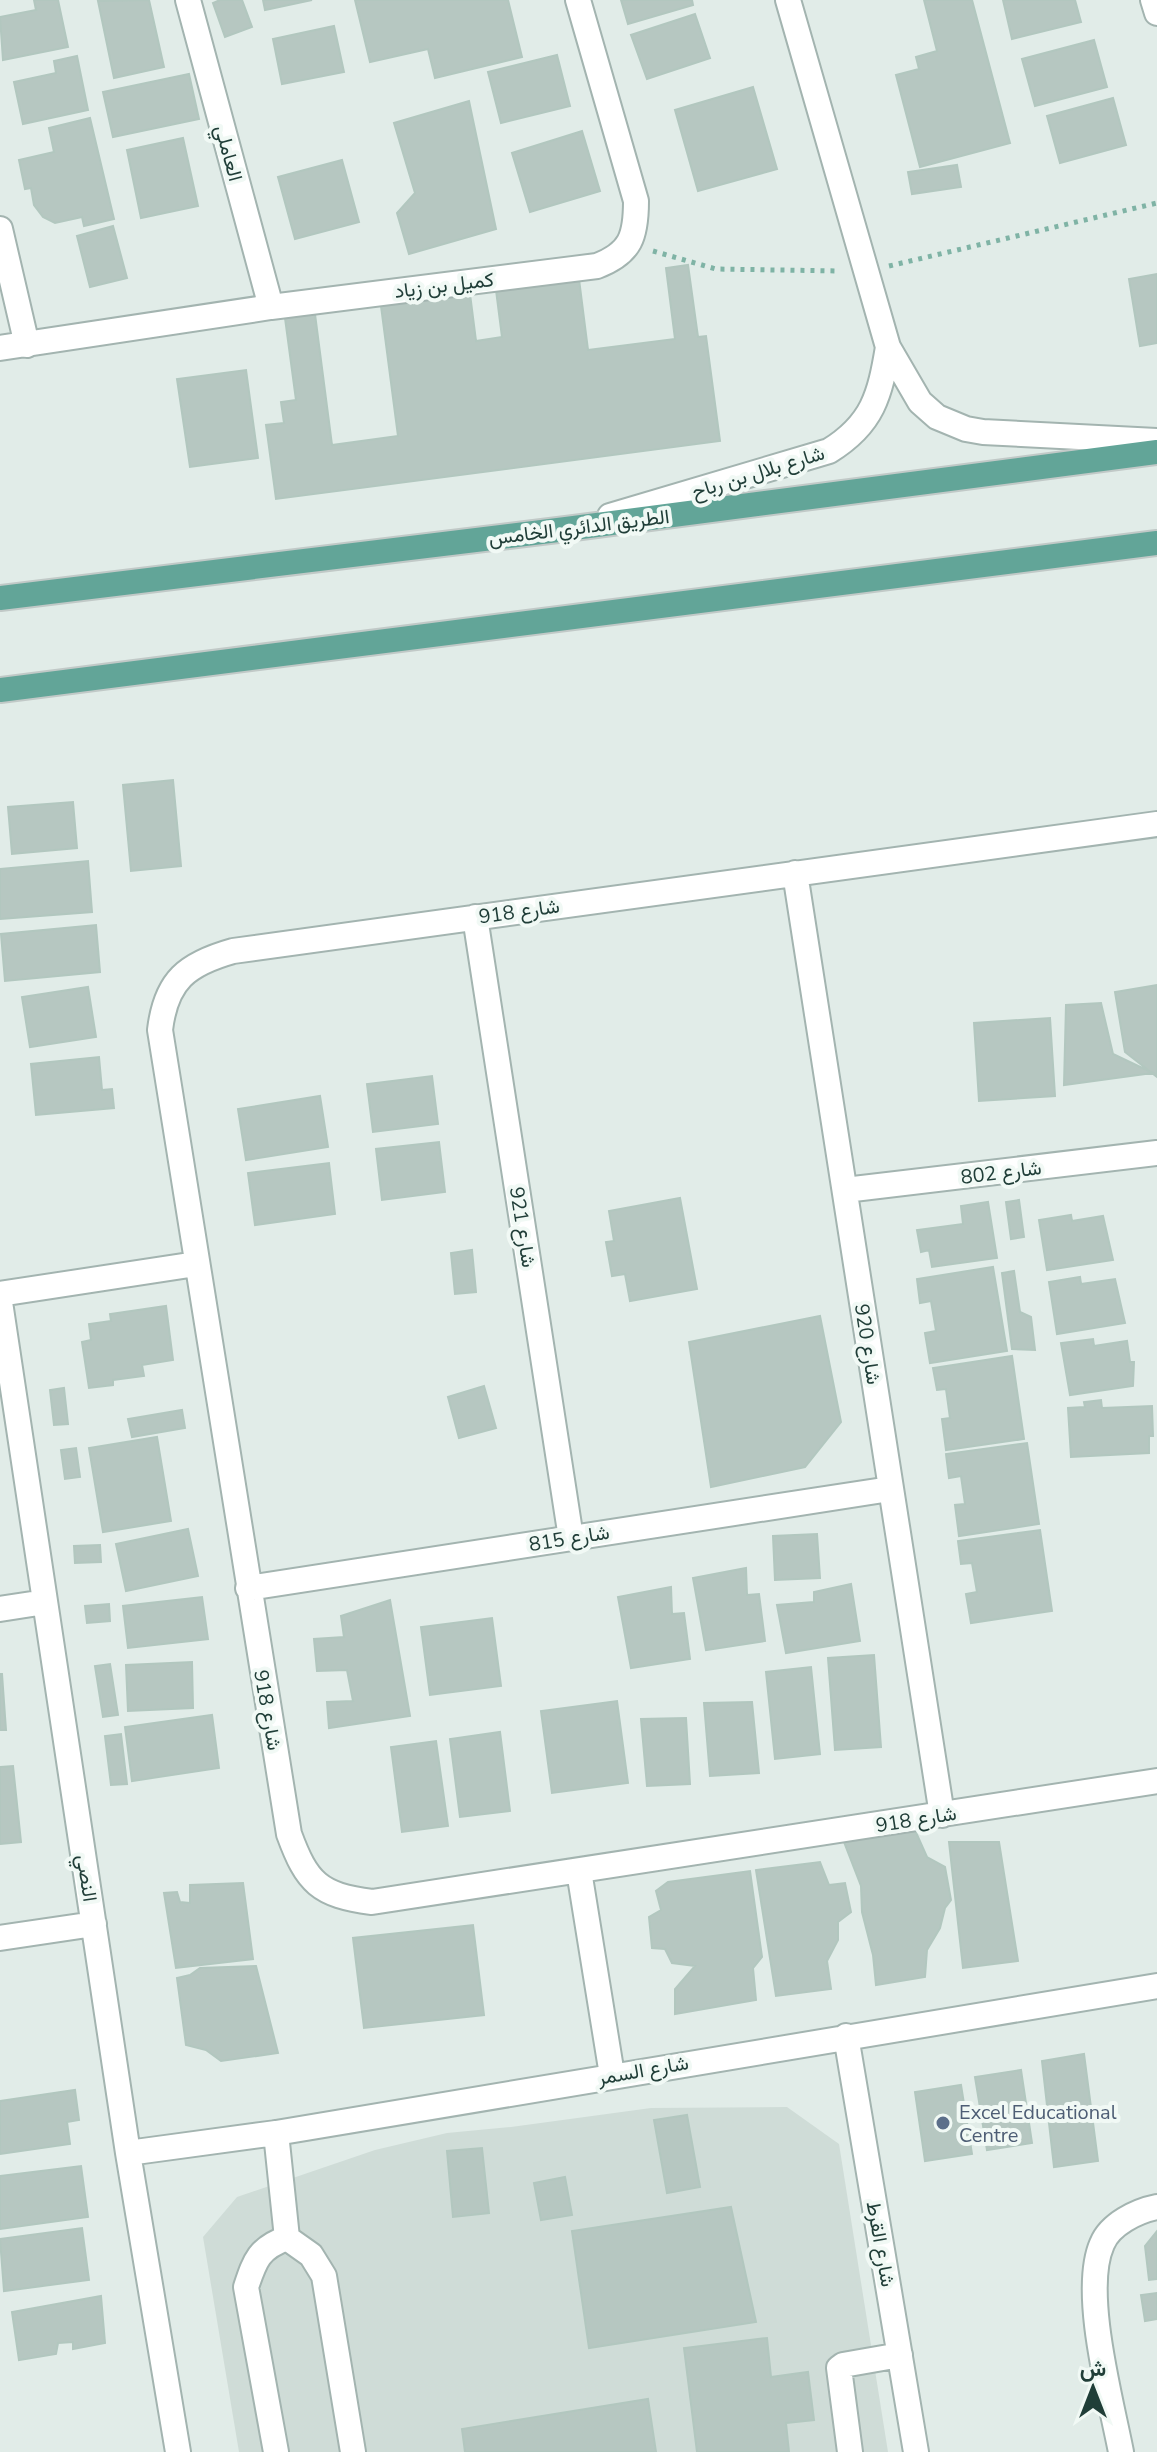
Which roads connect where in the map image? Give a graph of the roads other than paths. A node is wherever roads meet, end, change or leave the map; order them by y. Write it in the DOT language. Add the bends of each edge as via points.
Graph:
graph roads {
  1 [pos="188,0"];
  2 [pos="578,0"];
  3 [pos="788,0"];
  4 [pos="1153,0"];
  5 [pos="1157,13"];
  6 [pos="0,229"];
  7 [pos="271,307"];
  8 [pos="27,345"];
  9 [pos="888,347"];
  10 [pos="0,348"];
  11 [pos="1157,441"];
  12 [pos="1157,452"];
  13 [pos="566,529"];
  14 [pos="1157,543"];
  15 [pos="0,598"];
  16 [pos="0,690"];
  17 [pos="1157,824"];
  18 [pos="795,873"];
  19 [pos="475,917"];
  20 [pos="1157,1153"];
  21 [pos="845,1190"];
  22 [pos="196,1264"];
  23 [pos="0,1294"];
  24 [pos="0,1302"];
  25 [pos="890,1489"];
  26 [pos="571,1538"];
  27 [pos="248,1588"];
  28 [pos="45,1602"];
  29 [pos="0,1609"];
  30 [pos="1157,1781"];
  31 [pos="942,1815"];
  32 [pos="579,1871"];
  33 [pos="94,1924"];
  34 [pos="0,1938"];
  35 [pos="1157,1986"];
  36 [pos="846,2036"];
  37 [pos="612,2075"];
  38 [pos="276,2133"];
  39 [pos="128,2153"];
  40 [pos="1157,2207"];
  41 [pos="287,2238"];
  42 [pos="900,2355"];
  43 [pos="178,2452"];
  44 [pos="276,2452"];
  45 [pos="353,2452"];
  46 [pos="850,2452"];
  47 [pos="916,2452"];
  48 [pos="1121,2452"];
  1 -- 7 [label="street, العاملي"];
  2 -- 7 [label="street, كميل بن زياد" via="636,201 629,244 617,259 597,266"];
  3 -- 9 [label="street, شارع بلال بن رباح"];
  4 -- 5 [label="street"];
  6 -- 8 [label="street"];
  7 -- 8 [label="street, كميل بن زياد"];
  8 -- 10 [label="street, كميل بن زياد"];
  9 -- 11 [label="street, شارع بلال بن رباح" via="920,402 937,417 966,429"];
  9 -- 13 [label="street, شارع بلال بن رباح" via="882,384 869,414 858,430 829,451"];
  12 -- 13 [label="main road, الطريق الدائري الخامس"];
  13 -- 15 [label="main road, الطريق الدائري الخامس"];
  14 -- 16 [label="main road"];
  17 -- 18 [label="street, شارع 918"];
  18 -- 19 [label="street, شارع 918"];
  18 -- 21 [label="street, شارع 920"];
  19 -- 22 [label="street, شارع 918" via="233,951 187,970 172,986 160,1030"];
  19 -- 26 [label="street, شارع 921"];
  20 -- 21 [label="street, شارع 802"];
  21 -- 25 [label="street, شارع 920"];
  22 -- 23 [label="street"];
  22 -- 27 [label="street, شارع 918"];
  24 -- 28 [label="street, النصي"];
  25 -- 26 [label="street, شارع 815"];
  25 -- 31 [label="street, شارع 920"];
  26 -- 27 [label="street, شارع 815"];
  27 -- 32 [label="street, شارع 918" via="289,1834 300,1864 317,1885 341,1898 372,1902"];
  28 -- 29 [label="street"];
  28 -- 33 [label="street, النصي"];
  30 -- 31 [label="street, شارع 918"];
  31 -- 32 [label="street, شارع 918"];
  32 -- 37 [label="street"];
  33 -- 34 [label="street"];
  33 -- 39 [label="street, النصي"];
  35 -- 36 [label="street, شارع السمر"];
  36 -- 37 [label="street, شارع السمر"];
  36 -- 42 [label="street, شارع القرط"];
  37 -- 38 [label="street, شارع السمر"];
  38 -- 39 [label="street, شارع السمر"];
  38 -- 41 [label="street"];
  39 -- 43 [label="street, النصي"];
  40 -- 48 [label="street" via="1121,2221 1102,2242 1094,2272 1094,2305"];
  41 -- 44 [label="street" via="268,2245 246,2287"];
  41 -- 45 [label="street" via="311,2255 324,2276"];
  42 -- 46 [label="street" via="839,2368"];
  42 -- 47 [label="street, شارع القرط"];
}
